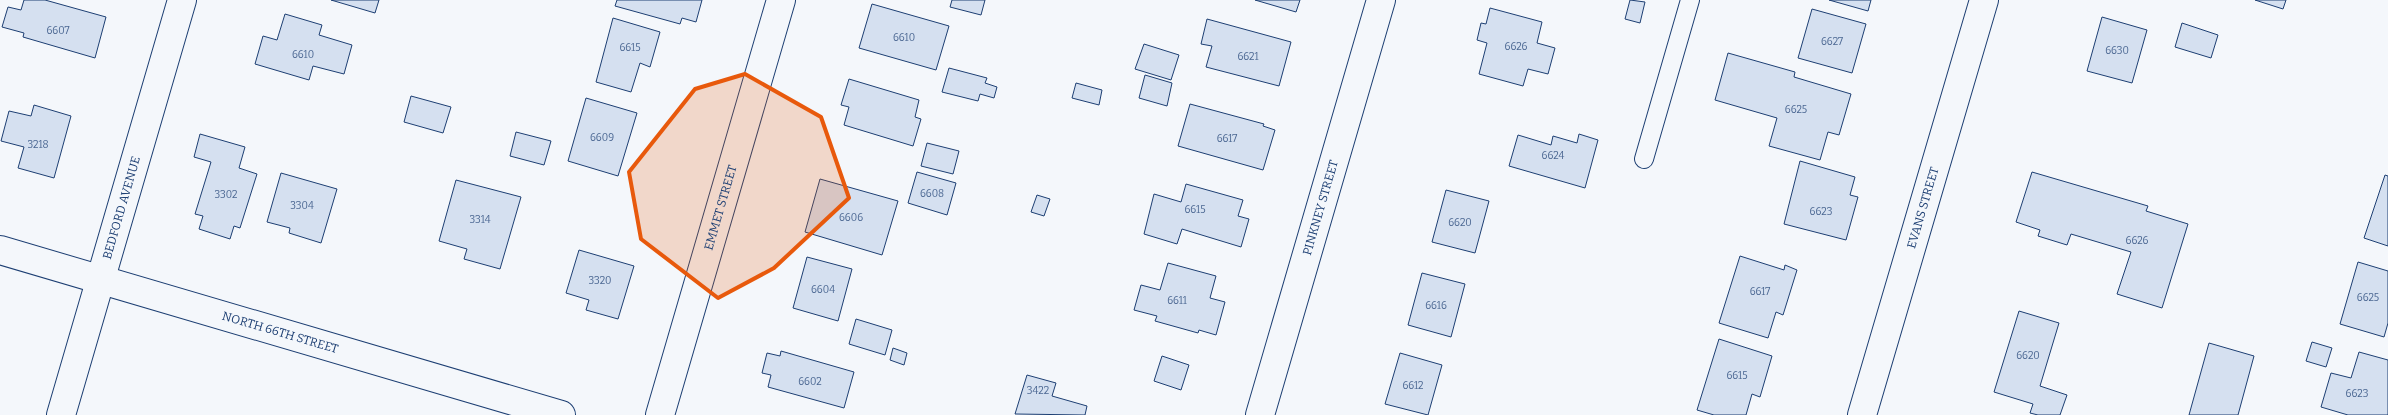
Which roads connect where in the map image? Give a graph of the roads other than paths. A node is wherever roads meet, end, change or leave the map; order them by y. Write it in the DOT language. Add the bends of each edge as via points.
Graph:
graph roads {
  1 [pos="182,0"];
  2 [pos="781,0"];
  3 [pos="1381,0"];
  4 [pos="1690,0"];
  5 [pos="1984,0"];
  6 [pos="1644,159"];
  7 [pos="0,250"];
  8 [pos="101,280"];
  9 [pos="62,415"];
  10 [pos="561,415"];
  11 [pos="660,415"];
  12 [pos="1260,415"];
  13 [pos="1862,415"];
  1 -- 8 [label="street, BEDFORD AVENUE"];
  2 -- 11 [label="street, EMMET STREET"];
  3 -- 12 [label="street, PINKNEY STREET"];
  4 -- 6 [label="lane"];
  5 -- 13 [label="street, EVANS STREET"];
  7 -- 8 [label="street, NORTH 66TH STREET"];
  8 -- 9 [label="street, BEDFORD AVENUE"];
  8 -- 10 [label="street, NORTH 66TH STREET"];
}
